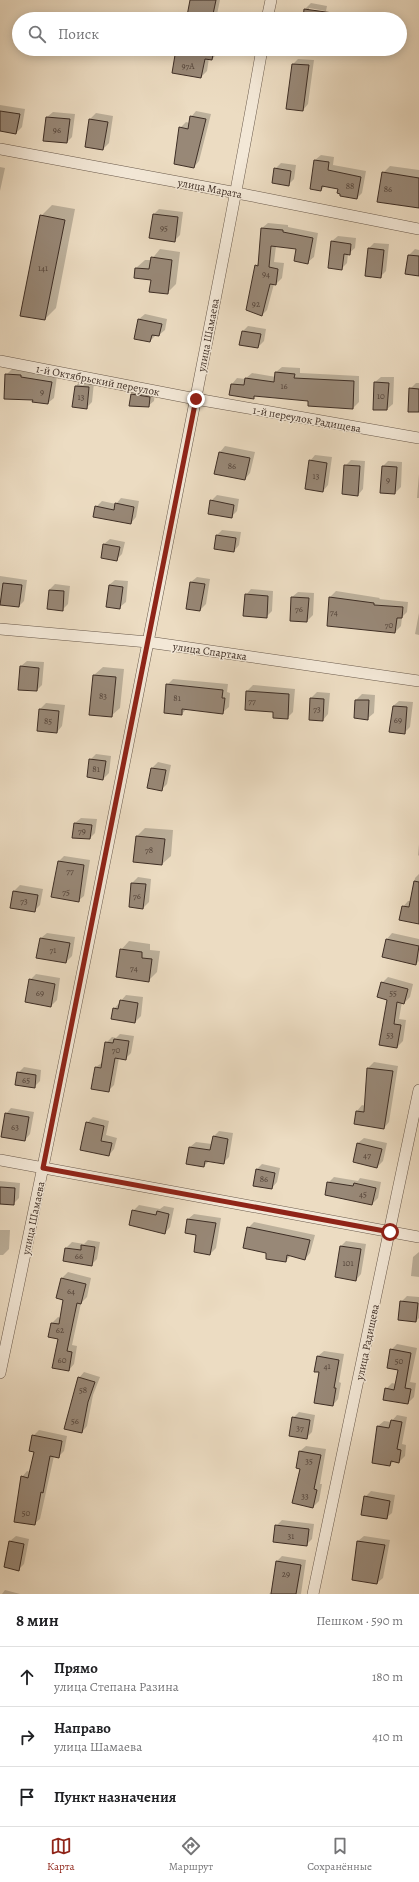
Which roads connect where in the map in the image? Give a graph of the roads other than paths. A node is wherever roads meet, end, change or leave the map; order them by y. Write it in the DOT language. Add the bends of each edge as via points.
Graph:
graph roads {
  1 [pos="271,0"];
  2 [pos="268,12"];
  3 [pos="261,56"];
  4 [pos="0,149"];
  5 [pos="237,193"];
  6 [pos="419,229"];
  7 [pos="0,361"];
  8 [pos="196,399"];
  9 [pos="419,438"];
  10 [pos="0,628"];
  11 [pos="148,642"];
  12 [pos="419,681"];
  13 [pos="419,1090"];
  14 [pos="0,1160"];
  15 [pos="43,1168"];
  16 [pos="390,1232"];
  17 [pos="419,1237"];
  18 [pos="0,1373"];
  19 [pos="313,1594"];
  1 -- 2 [label="street"];
  3 -- 5 [label="street, улица Шамаева"];
  4 -- 5 [label="street, улица Марата"];
  5 -- 6 [label="street, улица Марата"];
  5 -- 8 [label="street, улица Шамаева"];
  7 -- 8 [label="street, 1-й Октябрьский переулок"];
  8 -- 9 [label="street, 1-й переулок Радищева"];
  8 -- 11 [label="street, улица Шамаева"];
  10 -- 11 [label="street, улица Спартака"];
  11 -- 12 [label="street, улица Спартака"];
  11 -- 15 [label="street, улица Шамаева"];
  13 -- 16 [label="street, улица Радищева"];
  14 -- 15 [label="street"];
  15 -- 16 [label="street"];
  15 -- 18 [label="street, улица Шамаева"];
  16 -- 17 [label="street"];
  16 -- 19 [label="street, улица Радищева"];
}
